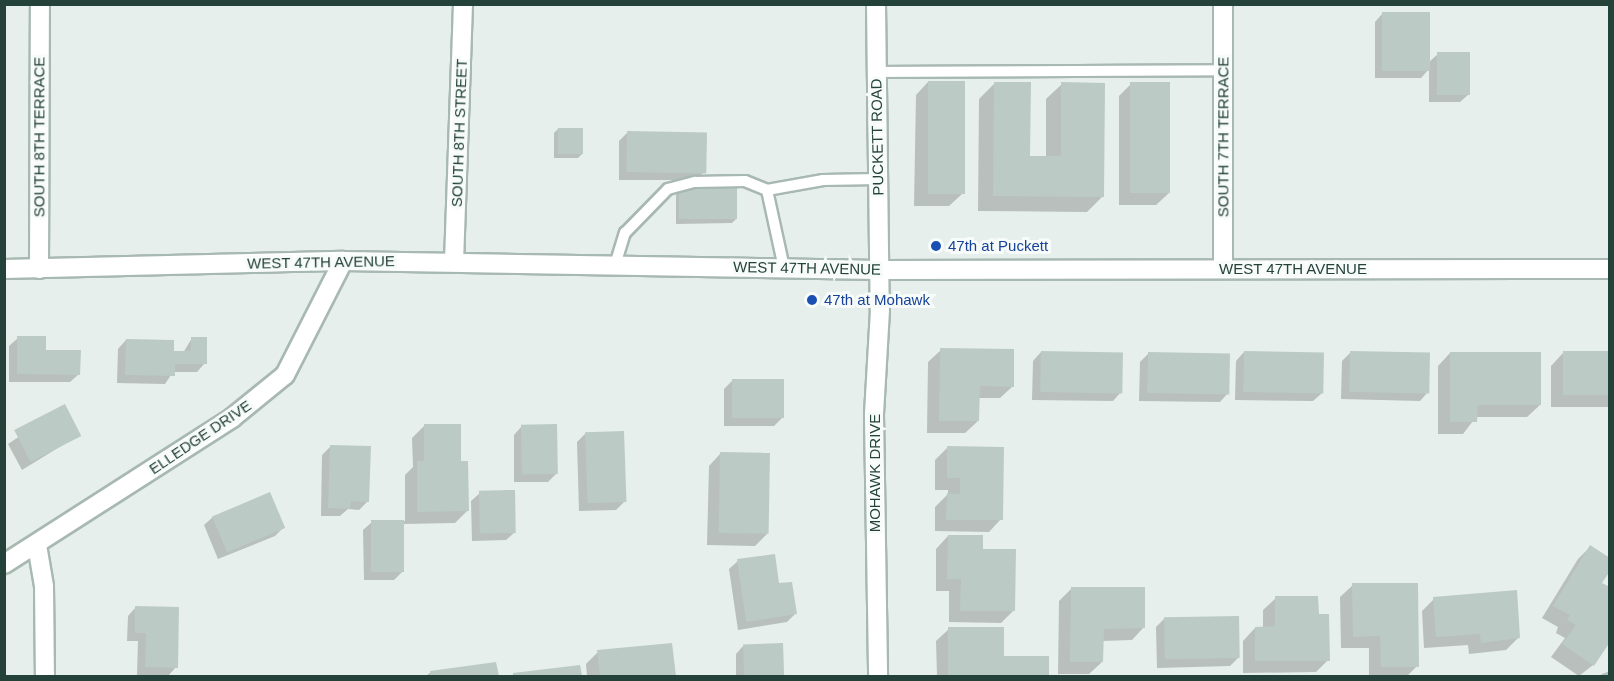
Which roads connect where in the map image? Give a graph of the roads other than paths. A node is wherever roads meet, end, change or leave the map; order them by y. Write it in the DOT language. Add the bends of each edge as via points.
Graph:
graph roads {
  1 [pos="40,4"];
  2 [pos="462,4"];
  3 [pos="876,4"];
  4 [pos="1224,4"];
  5 [pos="1224,70"];
  6 [pos="877,72"];
  7 [pos="878,179"];
  8 [pos="767,190"];
  9 [pos="343,261"];
  10 [pos="454,262"];
  11 [pos="615,265"];
  12 [pos="784,268"];
  13 [pos="4,269"];
  14 [pos="39,269"];
  15 [pos="1224,269"];
  16 [pos="1610,269"];
  17 [pos="879,270"];
  18 [pos="37,545"];
  19 [pos="4,564"];
  20 [pos="45,676"];
  21 [pos="878,676"];
  1 -- 14 [label="street, SOUTH 8TH TERRACE"];
  2 -- 10 [label="street, SOUTH 8TH STREET"];
  3 -- 6 [label="street, PUCKETT ROAD"];
  4 -- 5 [label="street, SOUTH 7TH TERRACE"];
  5 -- 6 [label="lane"];
  5 -- 15 [label="street, SOUTH 7TH TERRACE"];
  6 -- 7 [label="street, PUCKETT ROAD"];
  7 -- 8 [label="lane" via="822,180"];
  7 -- 17 [label="street, PUCKETT ROAD"];
  8 -- 11 [label="lane" via="745,181 695,182 668,189 624,233"];
  8 -- 12 [label="lane"];
  9 -- 10 [label="street, WEST 47TH AVENUE"];
  9 -- 14 [label="street, WEST 47TH AVENUE"];
  9 -- 18 [label="street, ELLEDGE DRIVE" via="285,375 232,418"];
  10 -- 11 [label="street, WEST 47TH AVENUE"];
  11 -- 12 [label="street, WEST 47TH AVENUE"];
  12 -- 17 [label="street, WEST 47TH AVENUE"];
  13 -- 14 [label="street, WEST 47TH AVENUE"];
  15 -- 16 [label="street, WEST 47TH AVENUE"];
  15 -- 17 [label="street, WEST 47TH AVENUE"];
  17 -- 21 [label="street, MOHAWK DRIVE" via="874,415"];
  18 -- 19 [label="street, ELLEDGE DRIVE"];
  18 -- 20 [label="street" via="44,586"];
}
